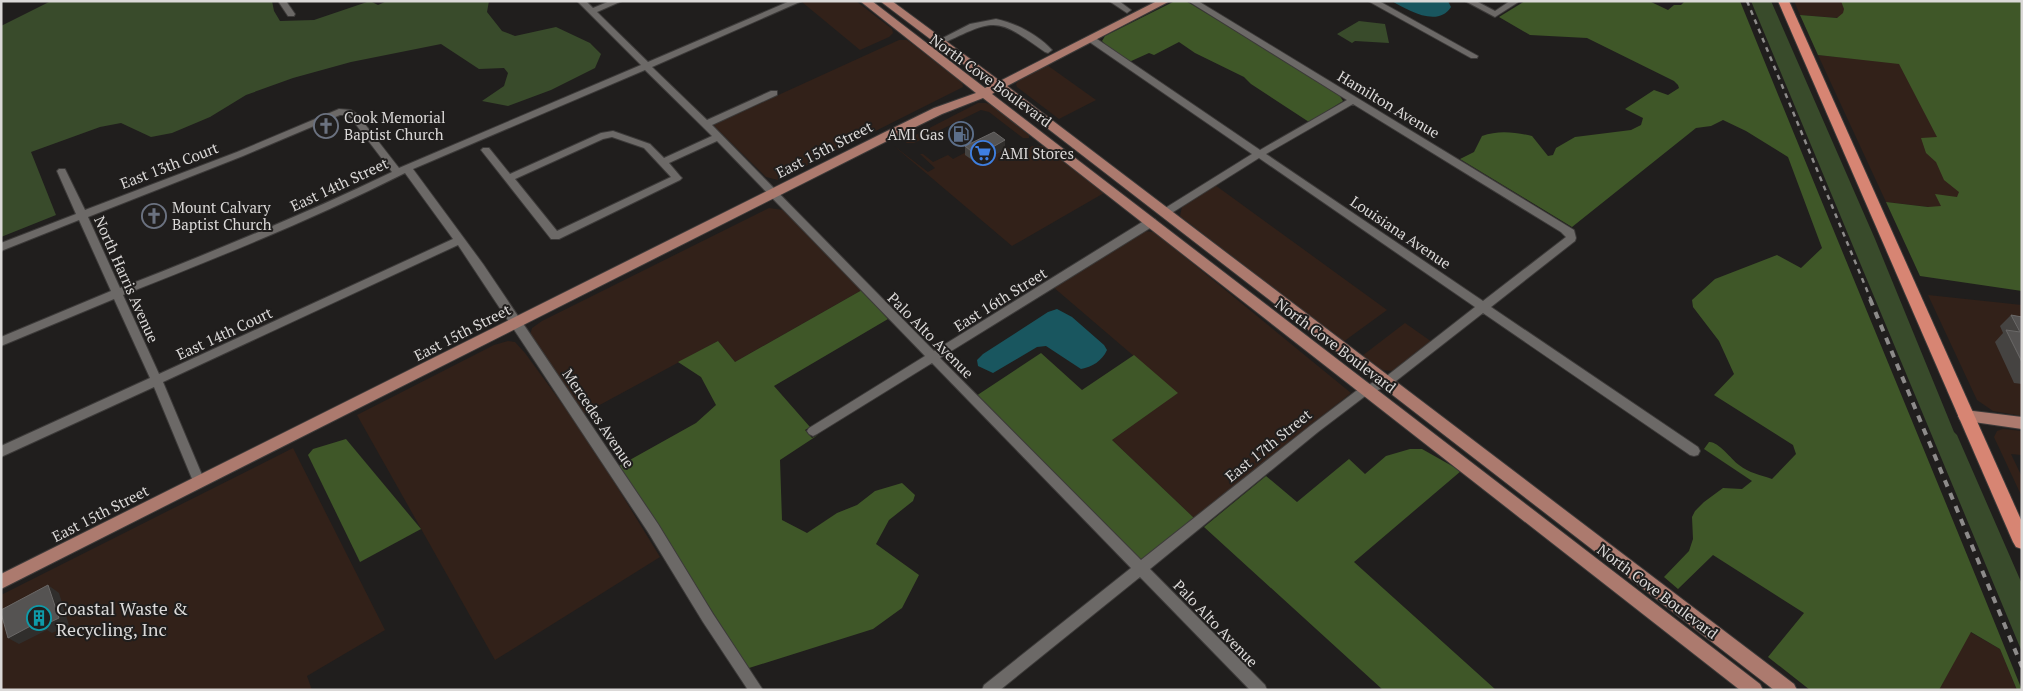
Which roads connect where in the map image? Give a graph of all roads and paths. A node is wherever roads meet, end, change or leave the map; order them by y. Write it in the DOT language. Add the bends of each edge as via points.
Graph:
graph roads {
  1 [pos="282,1"];
  2 [pos="581,1"];
  3 [pos="618,1"];
  4 [pos="798,1"];
  5 [pos="865,1"];
  6 [pos="1113,1"];
  7 [pos="1145,1"];
  8 [pos="1165,1"];
  9 [pos="1192,1"];
  10 [pos="1372,1"];
  11 [pos="1469,1"];
  12 [pos="1516,1"];
  13 [pos="1783,1"];
  14 [pos="885,2"];
  15 [pos="592,12"];
  16 [pos="1131,13"];
  17 [pos="291,14"];
  18 [pos="1086,36"];
  19 [pos="939,42"];
  20 [pos="1048,50"];
  21 [pos="1474,56"];
  22 [pos="645,66"];
  23 [pos="996,82"];
  24 [pos="980,90"];
  25 [pos="774,93"];
  26 [pos="1353,100"];
  27 [pos="348,112"];
  28 [pos="705,124"];
  29 [pos="718,136"];
  30 [pos="486,150"];
  31 [pos="1259,154"];
  32 [pos="663,162"];
  33 [pos="62,171"];
  34 [pos="402,171"];
  35 [pos="509,178"];
  36 [pos="773,193"];
  37 [pos="1166,212"];
  38 [pos="81,215"];
  39 [pos="1150,222"];
  40 [pos="1571,234"];
  41 [pos="460,240"];
  42 [pos="1,247"];
  43 [pos="117,293"];
  44 [pos="1484,307"];
  45 [pos="515,323"];
  46 [pos="1,342"];
  47 [pos="932,359"];
  48 [pos="157,381"];
  49 [pos="1386,383"];
  50 [pos="1368,390"];
  51 [pos="1965,416"];
  52 [pos="2022,423"];
  53 [pos="813,431"];
  54 [pos="1694,451"];
  55 [pos="1,452"];
  56 [pos="1987,464"];
  57 [pos="199,482"];
  58 [pos="1997,487"];
  59 [pos="2022,542"];
  60 [pos="1142,568"];
  61 [pos="1,582"];
  62 [pos="756,690"];
  63 [pos="989,690"];
  64 [pos="1260,690"];
  65 [pos="1754,690"];
  66 [pos="1788,690"];
  1 -- 17 [label="street"];
  2 -- 15 [label="street, Palo Alto Avenue"];
  3 -- 15 [label="street"];
  4 -- 22 [label="street, East 14th Street"];
  5 -- 24 [label="main road, North Cove Boulevard"];
  6 -- 16 [label="street"];
  7 -- 16 [label="main road, East 15th Street"];
  8 -- 16 [label="main road, East 15th Street"];
  9 -- 26 [label="street, Hamilton Avenue"];
  10 -- 21 [label="street"];
  11 -- 12 [label="street" via="1495,14"];
  13 -- 51 [label="highway"];
  14 -- 19 [label="main road, North Cove Boulevard"];
  15 -- 22 [label="street, Palo Alto Avenue"];
  16 -- 18 [label="main road, East 15th Street"];
  18 -- 20 [label="main road, East 15th Street"];
  18 -- 23 [label="main road, East 15th Street"];
  18 -- 31 [label="street, Louisiana Avenue"];
  19 -- 20 [label="street" via="977,24 998,20 1013,25"];
  19 -- 23 [label="main road, North Cove Boulevard"];
  20 -- 23 [label="main road, East 15th Street"];
  22 -- 28 [label="street, Palo Alto Avenue"];
  22 -- 34 [label="street, East 14th Street"];
  23 -- 24 [label="main road, East 15th Street"];
  23 -- 37 [label="main road, North Cove Boulevard"];
  24 -- 36 [label="main road, East 15th Street"];
  24 -- 39 [label="main road, North Cove Boulevard"];
  25 -- 28 [label="street"];
  26 -- 31 [label="street"];
  26 -- 40 [label="street, Hamilton Avenue"];
  27 -- 34 [label="street, Mercedes Avenue"];
  27 -- 38 [label="street, East 13th Court" via="330,116"];
  28 -- 29 [label="street, Palo Alto Avenue"];
  29 -- 32 [label="street"];
  29 -- 36 [label="street, Palo Alto Avenue"];
  30 -- 35 [label="street"];
  31 -- 37 [label="street"];
  31 -- 44 [label="street, Louisiana Avenue"];
  32 -- 35 [label="street" via="647,146 611,134"];
  32 -- 35 [label="street" via="677,178 555,236"];
  33 -- 38 [label="street, North Harris Avenue"];
  34 -- 41 [label="street, Mercedes Avenue"];
  34 -- 43 [label="street, East 14th Street" via="217,254"];
  36 -- 45 [label="main road, East 15th Street"];
  36 -- 47 [label="street, Palo Alto Avenue"];
  37 -- 49 [label="main road, North Cove Boulevard"];
  38 -- 42 [label="street, East 13th Court"];
  38 -- 43 [label="street, North Harris Avenue"];
  39 -- 47 [label="street, East 16th Street"];
  39 -- 50 [label="main road, North Cove Boulevard"];
  40 -- 44 [label="street, East 17th Street" via="1570,239"];
  41 -- 45 [label="street, Mercedes Avenue"];
  41 -- 48 [label="street, East 14th Court"];
  43 -- 46 [label="street, East 14th Street"];
  43 -- 48 [label="street, North Harris Avenue"];
  44 -- 49 [label="street, East 17th Street"];
  44 -- 54 [label="street, Louisiana Avenue"];
  45 -- 57 [label="main road, East 15th Street"];
  45 -- 62 [label="street, Mercedes Avenue" via="653,528"];
  47 -- 53 [label="street, East 16th Street"];
  47 -- 60 [label="street, Palo Alto Avenue"];
  48 -- 55 [label="street, East 14th Court"];
  48 -- 57 [label="street, North Harris Avenue"];
  49 -- 50 [label="street, East 17th Street"];
  49 -- 66 [label="main road, North Cove Boulevard"];
  50 -- 60 [label="street, East 17th Street" via="1314,429"];
  50 -- 65 [label="main road, North Cove Boulevard"];
  51 -- 52 [label="main road"];
  51 -- 56 [label="highway"];
  56 -- 58 [label="highway"];
  56 -- 59 [label="highway"];
  57 -- 61 [label="main road, East 15th Street"];
  60 -- 63 [label="street, East 17th Street"];
  60 -- 64 [label="street, Palo Alto Avenue"];
}
